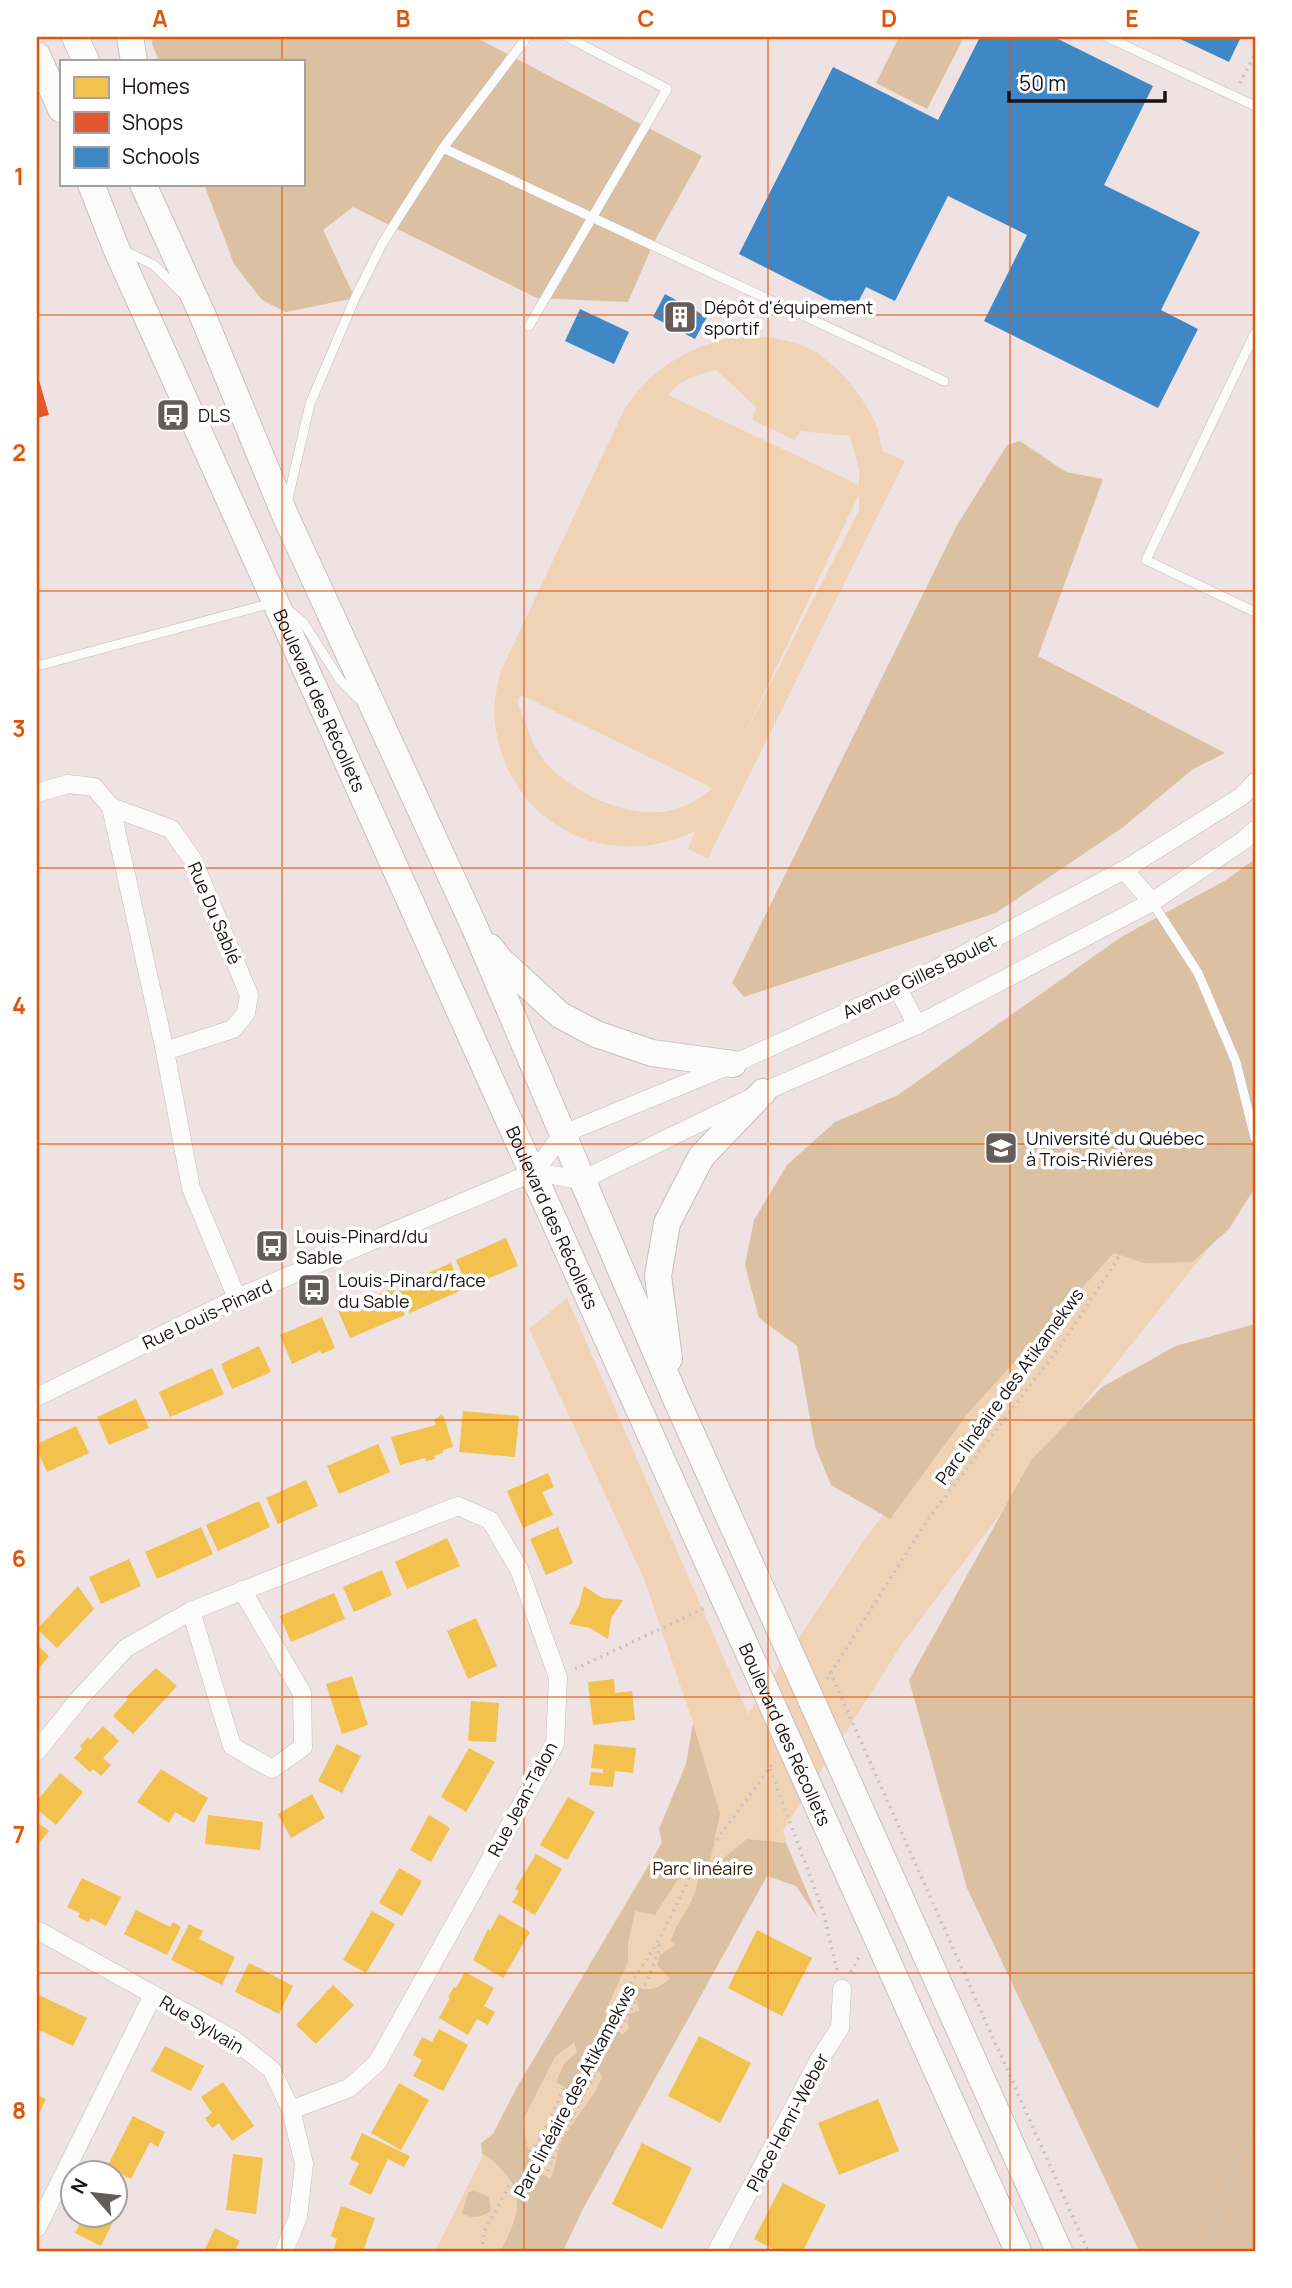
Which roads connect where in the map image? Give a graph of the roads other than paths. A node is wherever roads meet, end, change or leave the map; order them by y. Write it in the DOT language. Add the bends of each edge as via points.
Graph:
graph roads {
  1 [pos="75,37"];
  2 [pos="130,37"];
  3 [pos="527,37"];
  4 [pos="567,37"];
  5 [pos="1107,37"];
  6 [pos="37,55"];
  7 [pos="86,60"];
  8 [pos="134,60"];
  9 [pos="37,77"];
  10 [pos="1255,106"];
  11 [pos="60,107"];
  12 [pos="60,113"];
  13 [pos="443,148"];
  14 [pos="93,186"];
  15 [pos="144,186"];
  16 [pos="161,186"];
  17 [pos="591,218"];
  18 [pos="117,248"];
  19 [pos="185,275"];
  20 [pos="202,314"];
  21 [pos="528,326"];
  22 [pos="1255,333"];
  23 [pos="944,381"];
  24 [pos="285,515"];
  25 [pos="276,601"];
  26 [pos="1255,612"];
  27 [pos="37,666"];
  28 [pos="379,719"];
  29 [pos="1255,782"];
  30 [pos="37,793"];
  31 [pos="111,807"];
  32 [pos="1255,830"];
  33 [pos="1124,870"];
  34 [pos="1152,902"];
  35 [pos="474,926"];
  36 [pos="898,989"];
  37 [pos="917,1025"];
  38 [pos="165,1051"];
  39 [pos="733,1064"];
  40 [pos="763,1092"];
  41 [pos="563,1134"];
  42 [pos="1255,1138"];
  43 [pos="534,1172"];
  44 [pos="582,1180"];
  45 [pos="237,1298"];
  46 [pos="37,1397"];
  47 [pos="676,1399"];
  48 [pos="242,1590"];
  49 [pos="191,1611"];
  50 [pos="37,1751"];
  51 [pos="37,1930"];
  52 [pos="842,1989"];
  53 [pos="153,1994"];
  54 [pos="291,2110"];
  55 [pos="37,2228"];
  56 [pos="284,2251"];
  57 [pos="717,2251"];
  58 [pos="1018,2251"];
  59 [pos="1059,2251"];
  1 -- 7 [label="main road"];
  2 -- 8 [label="main road"];
  3 -- 13 [label="lane"];
  4 -- 17 [label="lane" via="667,89"];
  5 -- 10 [label="lane"];
  6 -- 11 [label="main road"];
  9 -- 12 [label="main road"];
  13 -- 17 [label="lane"];
  13 -- 24 [label="lane" via="383,242 350,310 310,404"];
  14 -- 18 [label="main road, Boulevard des Récollets"];
  15 -- 19 [label="main road"];
  16 -- 19 [label="main road"];
  17 -- 21 [label="lane"];
  17 -- 23 [label="lane"];
  18 -- 20 [label="lane" via="154,265"];
  18 -- 25 [label="main road, Boulevard des Récollets"];
  19 -- 20 [label="main road"];
  20 -- 24 [label="main road"];
  22 -- 26 [label="lane" via="1146,560"];
  24 -- 28 [label="main road"];
  25 -- 27 [label="lane"];
  25 -- 28 [label="lane" via="303,622 340,680"];
  25 -- 43 [label="main road, Boulevard des Récollets"];
  28 -- 35 [label="main road"];
  29 -- 33 [label="street, Avenue Gilles Boulet" via="1242,796"];
  30 -- 31 [label="street, Rue Du Sablé" via="68,784 94,787"];
  31 -- 38 [label="street"];
  31 -- 38 [label="street, Rue Du Sablé" via="171,829 179,839 193,860 248,995 246,1013 233,1029"];
  32 -- 34 [label="street"];
  33 -- 34 [label="street"];
  33 -- 36 [label="street, Avenue Gilles Boulet"];
  34 -- 37 [label="street"];
  34 -- 42 [label="lane" via="1198,973 1236,1062"];
  35 -- 39 [label="main road" via="499,959 560,1015 596,1034 652,1053"];
  35 -- 41 [label="main road"];
  36 -- 37 [label="street"];
  36 -- 39 [label="street, Avenue Gilles Boulet"];
  37 -- 40 [label="street"];
  38 -- 45 [label="street" via="191,1188"];
  39 -- 41 [label="street, Avenue Gilles Boulet"];
  40 -- 44 [label="street"];
  40 -- 47 [label="main road" via="701,1157 667,1223 658,1276"];
  41 -- 43 [label="street, Rue Louis-Pinard"];
  41 -- 44 [label="main road"];
  43 -- 44 [label="street"];
  43 -- 45 [label="street, Rue Louis-Pinard"];
  43 -- 58 [label="main road, Boulevard des Récollets"];
  44 -- 47 [label="main road"];
  45 -- 46 [label="street, Rue Louis-Pinard"];
  47 -- 59 [label="main road"];
  48 -- 49 [label="street, Rue Jean-Talon"];
  48 -- 49 [label="street" via="302,1693 303,1747 272,1769 232,1746"];
  48 -- 54 [label="street, Rue Jean-Talon" via="458,1506 490,1520 519,1569 558,1677 555,1744 377,2063 349,2088"];
  49 -- 50 [label="street, Rue Jean-Talon" via="125,1648"];
  51 -- 53 [label="street, Rue Sylvain"];
  52 -- 57 [label="street, Place Henri-Weber" via="839,2028"];
  53 -- 54 [label="street, Rue Sylvain" via="233,2039 272,2070"];
  53 -- 55 [label="street"];
  54 -- 56 [label="street, Rue Sylvain" via="304,2164 298,2217"];
}
